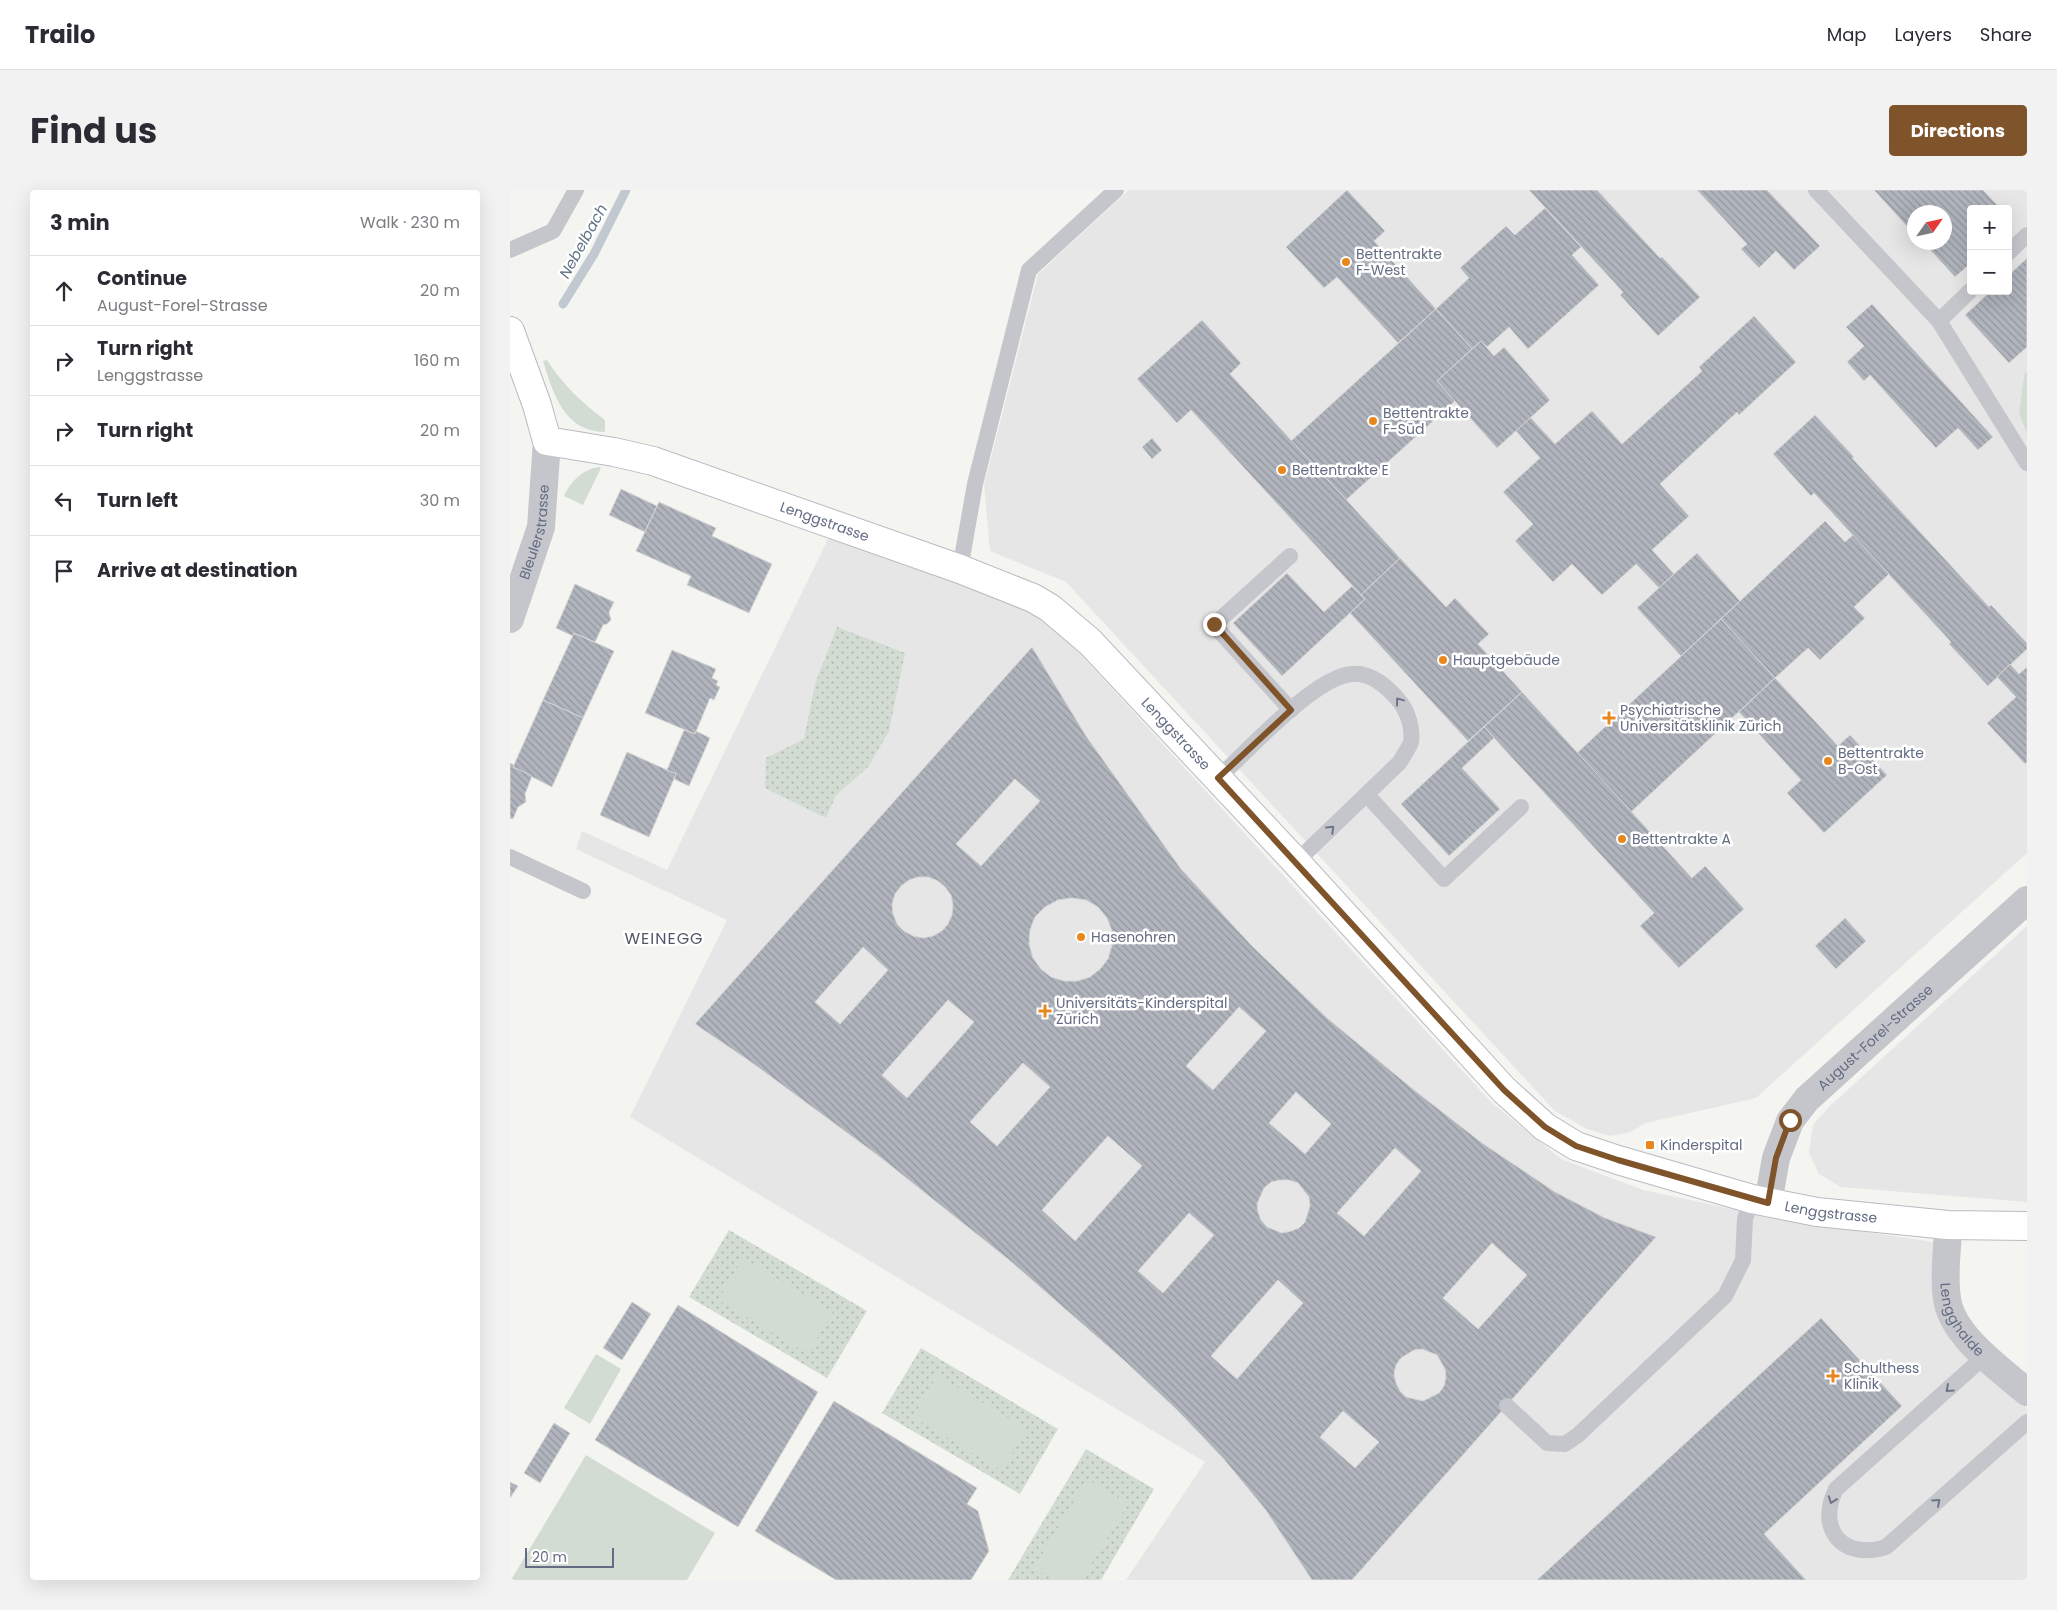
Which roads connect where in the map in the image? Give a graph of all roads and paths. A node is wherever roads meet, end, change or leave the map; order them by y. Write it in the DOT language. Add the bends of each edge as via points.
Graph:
graph roads {
  1 [pos="576,190"];
  2 [pos="1116,190"];
  3 [pos="1816,190"];
  4 [pos="2027,235"];
  5 [pos="510,250"];
  6 [pos="2011,250"];
  7 [pos="1967,294"];
  8 [pos="1939,320"];
  9 [pos="510,331"];
  10 [pos="547,441"];
  11 [pos="2027,463"];
  12 [pos="1290,556"];
  13 [pos="960,569"];
  14 [pos="510,619"];
  15 [pos="1291,710"];
  16 [pos="1218,778"];
  17 [pos="1366,795"];
  18 [pos="1521,807"];
  19 [pos="510,858"];
  20 [pos="1296,862"];
  21 [pos="583,891"];
  22 [pos="2027,900"];
  23 [pos="1760,1201"];
  24 [pos="1948,1225"];
  25 [pos="2027,1226"];
  26 [pos="1985,1356"];
  27 [pos="2027,1392"];
  28 [pos="1507,1406"];
  29 [pos="2027,1422"];
  1 -- 5 [label="lane" via="552,231"];
  2 -- 13 [label="lane" via="1029,270 975,484"];
  3 -- 8 [label="lane"];
  4 -- 6 [label="lane"];
  7 -- 8 [label="lane"];
  8 -- 11 [label="lane"];
  9 -- 10 [label="street"];
  10 -- 13 [label="street, Lenggstrasse" via="653,461"];
  10 -- 14 [label="street, Bleulerstrasse" via="541,527"];
  12 -- 15 [label="lane" via="1214,624"];
  13 -- 16 [label="street, Lenggstrasse" via="1033,598 1069,622"];
  15 -- 16 [label="lane"];
  17 -- 15 [label="lane, one-way" via="1400,762 1411,742 1409,717 1402,704 1377,680 1353,674 1327,682"];
  16 -- 20 [label="street, Lenggstrasse"];
  17 -- 18 [label="lane" via="1444,879"];
  20 -- 17 [label="lane, one-way"];
  19 -- 21 [label="lane"];
  20 -- 23 [label="street, Lenggstrasse" via="1504,1090 1545,1127 1576,1146"];
  22 -- 23 [label="street, August-Forel-Strasse" via="1807,1099 1790,1120"];
  23 -- 24 [label="street, Lenggstrasse" via="1817,1212"];
  23 -- 28 [label="lane" via="1745,1219 1743,1260 1725,1296 1578,1435 1565,1444 1547,1443"];
  24 -- 25 [label="street, Lenggstrasse"];
  24 -- 26 [label="street, Lengghalde" via="1948,1308 1958,1326"];
  26 -- 27 [label="street, Lengghalde"];
  26 -- 29 [label="lane, one-way" via="1836,1489 1828,1514 1837,1538 1860,1551 1886,1548"];
}
